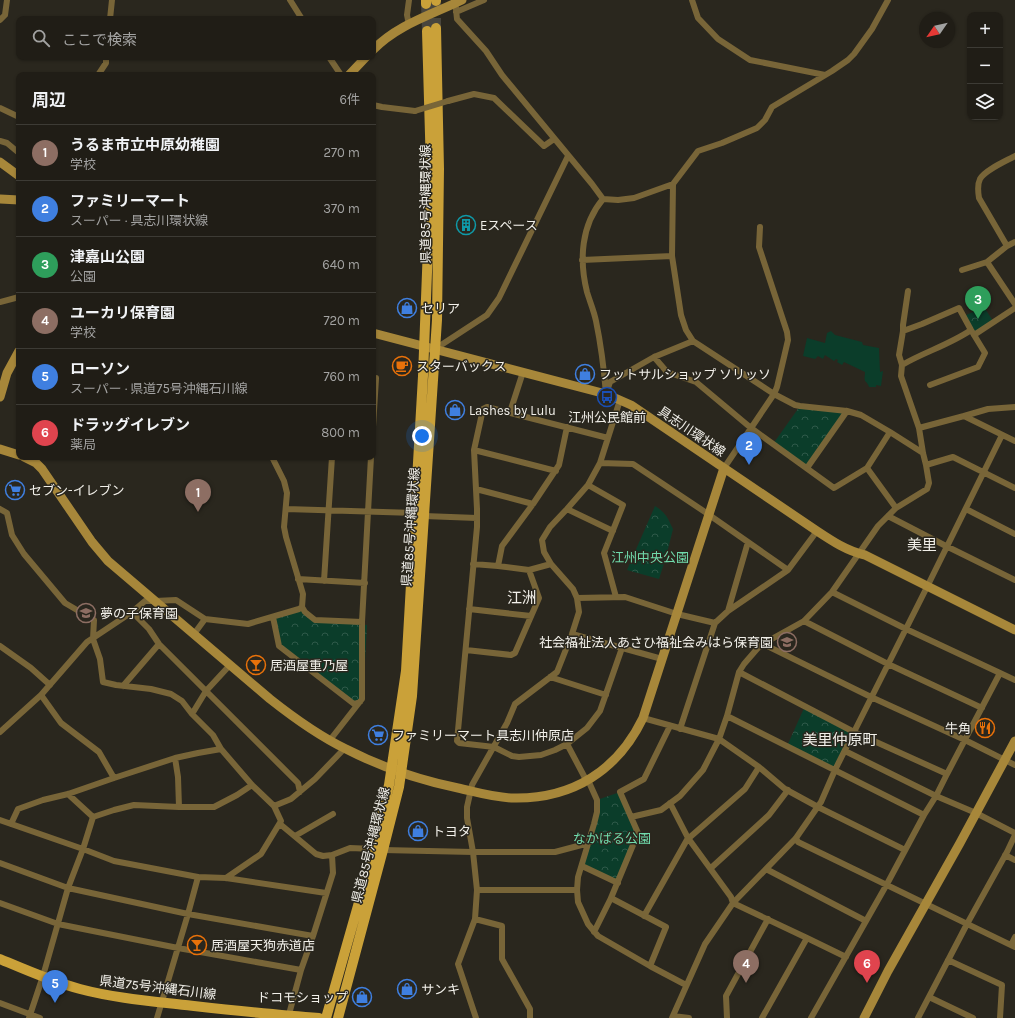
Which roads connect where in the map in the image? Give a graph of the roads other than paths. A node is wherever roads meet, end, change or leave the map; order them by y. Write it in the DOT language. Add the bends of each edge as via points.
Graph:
graph roads {
  1 [pos="7,0"];
  2 [pos="112,0"];
  3 [pos="290,0"];
  4 [pos="409,0"];
  5 [pos="484,0"];
  6 [pos="692,0"];
  7 [pos="888,0"];
  8 [pos="457,4"];
  9 [pos="110,16"];
  10 [pos="300,16"];
  11 [pos="0,20"];
  12 [pos="408,25"];
  13 [pos="376,47"];
  14 [pos="106,60"];
  15 [pos="331,60"];
  16 [pos="363,60"];
  17 [pos="100,72"];
  18 [pos="339,72"];
  19 [pos="352,72"];
  20 [pos="825,75"];
  21 [pos="376,105"];
  22 [pos="0,108"];
  23 [pos="16,116"];
  24 [pos="554,139"];
  25 [pos="0,141"];
  26 [pos="16,151"];
  27 [pos="568,156"];
  28 [pos="1015,156"];
  29 [pos="0,162"];
  30 [pos="16,174"];
  31 [pos="673,184"];
  32 [pos="0,199"];
  33 [pos="603,199"];
  34 [pos="16,200"];
  35 [pos="760,227"];
  36 [pos="1015,242"];
  37 [pos="1007,246"];
  38 [pos="672,256"];
  39 [pos="582,260"];
  40 [pos="987,262"];
  41 [pos="962,270"];
  42 [pos="908,291"];
  43 [pos="16,298"];
  44 [pos="0,302"];
  45 [pos="1015,304"];
  46 [pos="1015,308"];
  47 [pos="903,331"];
  48 [pos="972,332"];
  49 [pos="376,334"];
  50 [pos="693,341"];
  51 [pos="424,346"];
  52 [pos="435,350"];
  53 [pos="16,356"];
  54 [pos="654,357"];
  55 [pos="902,365"];
  56 [pos="522,372"];
  57 [pos="930,385"];
  58 [pos="606,394"];
  59 [pos="774,394"];
  60 [pos="0,397"];
  61 [pos="620,400"];
  62 [pos="1015,407"];
  63 [pos="847,411"];
  64 [pos="510,412"];
  65 [pos="964,416"];
  66 [pos="567,427"];
  67 [pos="751,428"];
  68 [pos="919,428"];
  69 [pos="890,432"];
  70 [pos="1002,435"];
  71 [pos="608,438"];
  72 [pos="1015,441"];
  73 [pos="0,449"];
  74 [pos="474,450"];
  75 [pos="16,454"];
  76 [pos="922,454"];
  77 [pos="30,460"];
  78 [pos="274,460"];
  79 [pos="332,460"];
  80 [pos="371,460"];
  81 [pos="600,463"];
  82 [pos="926,465"];
  83 [pos="724,468"];
  84 [pos="807,468"];
  85 [pos="867,468"];
  86 [pos="556,471"];
  87 [pos="983,472"];
  88 [pos="588,485"];
  89 [pos="1015,488"];
  90 [pos="476,489"];
  91 [pos="533,504"];
  92 [pos="896,508"];
  93 [pos="0,509"];
  94 [pos="286,509"];
  95 [pos="568,509"];
  96 [pos="966,509"];
  97 [pos="328,511"];
  98 [pos="368,512"];
  99 [pos="420,514"];
  100 [pos="710,515"];
  101 [pos="888,516"];
  102 [pos="477,518"];
  103 [pos="613,531"];
  104 [pos="817,531"];
  105 [pos="1015,534"];
  106 [pos="748,542"];
  107 [pos="947,546"];
  108 [pos="858,554"];
  109 [pos="473,564"];
  110 [pos="551,564"];
  111 [pos="498,566"];
  112 [pos="529,570"];
  113 [pos="788,570"];
  114 [pos="298,579"];
  115 [pos="1015,580"];
  116 [pos="324,581"];
  117 [pos="365,583"];
  118 [pos="927,587"];
  119 [pos="832,592"];
  120 [pos="616,597"];
  121 [pos="577,598"];
  122 [pos="155,601"];
  123 [pos="302,607"];
  124 [pos="469,609"];
  125 [pos="728,610"];
  126 [pos="132,612"];
  127 [pos="677,614"];
  128 [pos="531,616"];
  129 [pos="273,617"];
  130 [pos="205,619"];
  131 [pos="804,621"];
  132 [pos="362,622"];
  133 [pos="715,624"];
  134 [pos="906,629"];
  135 [pos="1015,630"];
  136 [pos="194,634"];
  137 [pos="572,634"];
  138 [pos="93,639"];
  139 [pos="159,644"];
  140 [pos="763,644"];
  141 [pos="0,646"];
  142 [pos="622,648"];
  143 [pos="466,650"];
  144 [pos="662,659"];
  145 [pos="888,664"];
  146 [pos="230,665"];
  147 [pos="739,672"];
  148 [pos="1000,673"];
  149 [pos="550,677"];
  150 [pos="1015,680"];
  151 [pos="50,685"];
  152 [pos="123,686"];
  153 [pos="206,691"];
  154 [pos="42,695"];
  155 [pos="606,695"];
  156 [pos="872,697"];
  157 [pos="360,702"];
  158 [pos="982,708"];
  159 [pos="192,714"];
  160 [pos="727,716"];
  161 [pos="643,718"];
  162 [pos="670,726"];
  163 [pos="680,729"];
  164 [pos="0,732"];
  165 [pos="854,732"];
  166 [pos="719,739"];
  167 [pos="330,740"];
  168 [pos="965,740"];
  169 [pos="1015,741"];
  170 [pos="567,744"];
  171 [pos="494,747"];
  172 [pos="221,749"];
  173 [pos="344,749"];
  174 [pos="845,751"];
  175 [pos="176,758"];
  176 [pos="1005,760"];
  177 [pos="1015,765"];
  178 [pos="759,767"];
  179 [pos="835,770"];
  180 [pos="396,771"];
  181 [pos="947,774"];
  182 [pos="114,778"];
  183 [pos="588,780"];
  184 [pos="252,785"];
  185 [pos="788,790"];
  186 [pos="470,791"];
  187 [pos="300,792"];
  188 [pos="68,794"];
  189 [pos="936,796"];
  190 [pos="670,803"];
  191 [pos="274,806"];
  192 [pos="818,806"];
  193 [pos="179,807"];
  194 [pos="976,813"];
  195 [pos="333,814"];
  196 [pos="924,815"];
  197 [pos="93,817"];
  198 [pos="631,817"];
  199 [pos="0,820"];
  200 [pos="11,824"];
  201 [pos="280,824"];
  202 [pos="1015,834"];
  203 [pos="295,836"];
  204 [pos="688,838"];
  205 [pos="796,838"];
  206 [pos="589,843"];
  207 [pos="83,848"];
  208 [pos="378,850"];
  209 [pos="905,850"];
  210 [pos="473,852"];
  211 [pos="332,855"];
  212 [pos="1005,855"];
  213 [pos="1015,860"];
  214 [pos="0,863"];
  215 [pos="582,866"];
  216 [pos="711,868"];
  217 [pos="766,869"];
  218 [pos="198,877"];
  219 [pos="226,878"];
  220 [pos="618,883"];
  221 [pos="887,884"];
  222 [pos="68,888"];
  223 [pos="477,890"];
  224 [pos="577,890"];
  225 [pos="326,893"];
  226 [pos="611,898"];
  227 [pos="0,903"];
  228 [pos="733,903"];
  229 [pos="926,904"];
  230 [pos="188,914"];
  231 [pos="644,916"];
  232 [pos="475,919"];
  233 [pos="768,919"];
  234 [pos="866,921"];
  235 [pos="58,924"];
  236 [pos="967,924"];
  237 [pos="594,932"];
  238 [pos="313,936"];
  239 [pos="1015,937"];
  240 [pos="807,938"];
  241 [pos="1013,946"];
  242 [pos="178,948"];
  243 [pos="846,957"];
  244 [pos="0,959"];
  245 [pos="948,960"];
  246 [pos="650,966"];
  247 [pos="300,970"];
  248 [pos="43,976"];
  249 [pos="686,985"];
  250 [pos="928,997"];
  251 [pos="162,1002"];
  252 [pos="0,1003"];
  253 [pos="29,1016"];
  254 [pos="288,1017"];
  255 [pos="672,1017"];
  256 [pos="40,1018"];
  257 [pos="157,1018"];
  258 [pos="319,1018"];
  259 [pos="326,1018"];
  260 [pos="338,1018"];
  261 [pos="476,1018"];
  262 [pos="530,1018"];
  263 [pos="689,1018"];
  264 [pos="727,1018"];
  265 [pos="762,1018"];
  266 [pos="811,1018"];
  267 [pos="864,1018"];
  268 [pos="918,1018"];
  269 [pos="973,1018"];
  270 [pos="1000,1018"];
  1 -- 11 [label="street" via="5,15"];
  2 -- 9 [label="street"];
  3 -- 10 [label="street"];
  4 -- 12 [label="street"];
  5 -- 8 [label="street"];
  6 -- 20 [label="street" via="698,18 718,39 750,60"];
  7 -- 20 [label="street" via="854,54"];
  8 -- 12 [label="street"];
  8 -- 24 [label="street" via="457,19 486,51 502,75"];
  12 -- 13 [label="street"];
  14 -- 17 [label="street"];
  15 -- 18 [label="street"];
  16 -- 19 [label="street"];
  20 -- 31 [label="street" via="772,107 757,128 698,151"];
  21 -- 24 [label="street, bridge" via="415,111 474,94 494,98 544,146"];
  22 -- 23 [label="street"];
  24 -- 27 [label="street"];
  25 -- 26 [label="street" via="8,143"];
  27 -- 33 [label="street"];
  27 -- 52 [label="street" via="499,298 487,315"];
  28 -- 37 [label="street" via="985,173 978,190 979,198"];
  29 -- 30 [label="street"];
  31 -- 33 [label="street" via="634,198"];
  31 -- 38 [label="street"];
  32 -- 34 [label="street"];
  33 -- 39 [label="street" via="596,207 588,225"];
  35 -- 59 [label="street" via="759,247 788,340"];
  36 -- 37 [label="street"];
  37 -- 40 [label="street"];
  38 -- 39 [label="street"];
  38 -- 50 [label="street" via="681,316"];
  39 -- 58 [label="street" via="604,364"];
  40 -- 41 [label="street"];
  40 -- 45 [label="street"];
  42 -- 47 [label="street"];
  43 -- 44 [label="street"];
  46 -- 48 [label="street"];
  47 -- 48 [label="street" via="959,308"];
  47 -- 55 [label="street" via="899,355"];
  48 -- 55 [label="street"];
  48 -- 57 [label="street" via="985,353 978,367"];
  49 -- 51 [label="street, 具志川環状線"];
  50 -- 54 [label="street"];
  50 -- 59 [label="street"];
  51 -- 52 [label="street, 具志川環状線"];
  51 -- 52 [label="main road, 県道85号沖縄環状線" via="431,169 431,29 439,169"];
  51 -- 99 [label="main road, 県道85号沖縄環状線"];
  52 -- 56 [label="street, 具志川環状線"];
  52 -- 99 [label="main road, 県道85号沖縄環状線"];
  53 -- 60 [label="street" via="7,373"];
  54 -- 58 [label="street" via="610,382"];
  54 -- 67 [label="street" via="667,372 696,382"];
  55 -- 68 [label="street" via="901,376"];
  56 -- 58 [label="street, 具志川環状線"];
  56 -- 64 [label="street"];
  58 -- 61 [label="street, 具志川環状線"];
  59 -- 63 [label="street" via="795,405"];
  59 -- 67 [label="street"];
  61 -- 71 [label="street"];
  61 -- 83 [label="street, 具志川環状線"];
  62 -- 65 [label="street" via="988,409"];
  63 -- 69 [label="street" via="861,415"];
  63 -- 84 [label="street"];
  64 -- 66 [label="street"];
  64 -- 74 [label="street" via="487,407 484,409"];
  65 -- 68 [label="street"];
  65 -- 70 [label="street"];
  66 -- 71 [label="street"];
  66 -- 86 [label="street"];
  67 -- 83 [label="street"];
  67 -- 84 [label="street"];
  68 -- 76 [label="street"];
  69 -- 76 [label="street"];
  69 -- 85 [label="street"];
  70 -- 72 [label="street"];
  70 -- 87 [label="street"];
  71 -- 81 [label="street"];
  73 -- 75 [label="street"];
  74 -- 86 [label="street"];
  74 -- 90 [label="street"];
  76 -- 82 [label="street"];
  77 -- 122 [label="street" via="42,469 100,552"];
  78 -- 94 [label="street" via="284,481 287,494"];
  79 -- 97 [label="street"];
  80 -- 98 [label="street"];
  81 -- 88 [label="street"];
  81 -- 100 [label="street" via="633,464"];
  82 -- 87 [label="street" via="953,457"];
  82 -- 92 [label="street" via="929,483 927,489"];
  83 -- 100 [label="street"];
  83 -- 104 [label="street, 具志川環状線"];
  84 -- 85 [label="street" via="834,488"];
  85 -- 92 [label="street"];
  86 -- 91 [label="street"];
  87 -- 89 [label="street"];
  87 -- 96 [label="street"];
  88 -- 95 [label="street"];
  88 -- 103 [label="street" via="623,505"];
  90 -- 91 [label="street"];
  90 -- 102 [label="street"];
  91 -- 111 [label="street" via="502,546"];
  92 -- 101 [label="street"];
  93 -- 138 [label="street" via="6,513 12,535 24,554 65,603 94,620"];
  94 -- 97 [label="street"];
  94 -- 114 [label="street" via="284,527"];
  95 -- 103 [label="street"];
  95 -- 110 [label="street" via="550,526 542,540 544,552"];
  96 -- 105 [label="street"];
  96 -- 107 [label="street"];
  97 -- 98 [label="street"];
  97 -- 116 [label="street"];
  98 -- 99 [label="street"];
  98 -- 117 [label="street"];
  99 -- 102 [label="street"];
  99 -- 180 [label="main road, 県道85号沖縄環状線"];
  100 -- 106 [label="street"];
  100 -- 127 [label="street"];
  101 -- 107 [label="street"];
  101 -- 108 [label="street"];
  102 -- 109 [label="street"];
  103 -- 120 [label="street" via="604,553"];
  104 -- 108 [label="street, 具志川環状線"];
  104 -- 113 [label="street"];
  106 -- 113 [label="street"];
  106 -- 125 [label="street"];
  107 -- 115 [label="street"];
  107 -- 118 [label="street"];
  108 -- 118 [label="street, 具志川環状線" via="865,555"];
  108 -- 119 [label="street"];
  109 -- 111 [label="street"];
  109 -- 124 [label="street"];
  110 -- 112 [label="street"];
  110 -- 121 [label="street" via="573,589"];
  111 -- 112 [label="street"];
  112 -- 128 [label="street" via="539,598"];
  113 -- 125 [label="street"];
  114 -- 116 [label="street"];
  114 -- 123 [label="street" via="303,594"];
  116 -- 117 [label="street"];
  117 -- 132 [label="street"];
  118 -- 134 [label="street"];
  118 -- 135 [label="street, 具志川環状線"];
  119 -- 131 [label="street"];
  119 -- 134 [label="street"];
  120 -- 121 [label="street"];
  120 -- 127 [label="street" via="625,597"];
  121 -- 137 [label="street" via="579,612"];
  122 -- 126 [label="street" via="145,601"];
  122 -- 130 [label="street" via="176,600"];
  122 -- 136 [label="street"];
  123 -- 129 [label="street"];
  123 -- 132 [label="street" via="315,620"];
  124 -- 128 [label="street"];
  124 -- 143 [label="street"];
  125 -- 133 [label="street"];
  126 -- 138 [label="street"];
  126 -- 139 [label="street" via="149,629"];
  127 -- 133 [label="street"];
  127 -- 144 [label="street"];
  128 -- 143 [label="street" via="515,653 511,655"];
  129 -- 130 [label="street" via="248,624"];
  129 -- 157 [label="street" via="279,646 354,704"];
  130 -- 136 [label="street"];
  131 -- 140 [label="street"];
  131 -- 145 [label="street"];
  132 -- 157 [label="street"];
  133 -- 163 [label="street"];
  134 -- 145 [label="street"];
  134 -- 148 [label="street"];
  136 -- 146 [label="street"];
  137 -- 142 [label="street"];
  137 -- 149 [label="street" via="557,672"];
  138 -- 151 [label="street" via="87,642"];
  138 -- 152 [label="street" via="100,659 103,682"];
  139 -- 152 [label="street"];
  139 -- 153 [label="street"];
  140 -- 147 [label="street"];
  140 -- 156 [label="street"];
  141 -- 151 [label="street"];
  142 -- 144 [label="street"];
  142 -- 155 [label="street"];
  143 -- 171 [label="street" via="457,741"];
  144 -- 161 [label="street"];
  145 -- 156 [label="street"];
  145 -- 158 [label="street"];
  146 -- 153 [label="street"];
  146 -- 167 [label="street" via="291,716"];
  147 -- 160 [label="street"];
  147 -- 165 [label="street"];
  148 -- 150 [label="street"];
  148 -- 158 [label="street"];
  149 -- 155 [label="street"];
  149 -- 171 [label="street" via="515,704 508,723"];
  151 -- 154 [label="street"];
  152 -- 159 [label="street" via="171,694 182,701"];
  153 -- 159 [label="street"];
  153 -- 187 [label="street" via="298,783"];
  154 -- 164 [label="street"];
  154 -- 182 [label="street" via="60,723 99,752"];
  155 -- 170 [label="street" via="594,720"];
  156 -- 165 [label="street"];
  156 -- 168 [label="street"];
  157 -- 167 [label="street"];
  158 -- 168 [label="street"];
  159 -- 172 [label="street" via="213,735"];
  160 -- 166 [label="street"];
  160 -- 179 [label="street"];
  161 -- 162 [label="street"];
  161 -- 183 [label="street" via="619,755"];
  162 -- 163 [label="street"];
  162 -- 198 [label="street" via="644,779 620,792"];
  163 -- 166 [label="street"];
  165 -- 174 [label="street"];
  165 -- 181 [label="street"];
  166 -- 178 [label="street"];
  166 -- 190 [label="street" via="703,770 680,796"];
  167 -- 173 [label="street"];
  168 -- 176 [label="street"];
  168 -- 181 [label="street"];
  169 -- 176 [label="street"];
  170 -- 171 [label="street" via="541,755 527,757 512,756"];
  170 -- 183 [label="street"];
  171 -- 186 [label="street"];
  172 -- 175 [label="street"];
  172 -- 184 [label="street"];
  173 -- 180 [label="street"];
  173 -- 187 [label="street"];
  174 -- 179 [label="street"];
  174 -- 189 [label="street"];
  175 -- 182 [label="street"];
  175 -- 193 [label="street"];
  176 -- 177 [label="street"];
  176 -- 194 [label="street"];
  178 -- 185 [label="street"];
  178 -- 204 [label="street" via="745,789"];
  179 -- 192 [label="street"];
  179 -- 196 [label="street"];
  180 -- 186 [label="street" via="436,784"];
  180 -- 208 [label="main road, 県道85号沖縄環状線" via="389,785"];
  181 -- 189 [label="street"];
  182 -- 188 [label="street"];
  183 -- 186 [label="street" via="564,791 540,797 500,797"];
  183 -- 206 [label="street" via="597,800 597,812"];
  184 -- 191 [label="street"];
  184 -- 193 [label="street" via="214,806"];
  185 -- 192 [label="street"];
  185 -- 216 [label="street" via="769,815"];
  186 -- 210 [label="street" via="467,818"];
  187 -- 191 [label="street"];
  188 -- 197 [label="street"];
  188 -- 200 [label="street" via="18,809"];
  189 -- 194 [label="street"];
  189 -- 196 [label="street"];
  190 -- 198 [label="street" via="661,810"];
  190 -- 204 [label="street"];
  191 -- 201 [label="street"];
  192 -- 205 [label="street"];
  192 -- 209 [label="street"];
  193 -- 197 [label="street" via="134,805"];
  194 -- 202 [label="street"];
  194 -- 229 [label="street"];
  195 -- 203 [label="street"];
  196 -- 209 [label="street"];
  197 -- 207 [label="street"];
  198 -- 220 [label="street" via="638,833"];
  199 -- 200 [label="street"];
  200 -- 207 [label="street"];
  201 -- 203 [label="street"];
  201 -- 219 [label="street" via="261,854"];
  202 -- 212 [label="street"];
  203 -- 211 [label="street" via="316,854"];
  204 -- 216 [label="street"];
  204 -- 231 [label="street"];
  205 -- 217 [label="street"];
  205 -- 221 [label="street" via="798,842"];
  206 -- 210 [label="street" via="554,852"];
  206 -- 215 [label="street"];
  207 -- 218 [label="street" via="114,861"];
  207 -- 222 [label="street"];
  208 -- 210 [label="street"];
  208 -- 211 [label="street" via="350,848"];
  208 -- 259 [label="main road, 県道85号沖縄環状線"];
  208 -- 260 [label="main road, 県道85号沖縄環状線"];
  209 -- 221 [label="street"];
  210 -- 223 [label="street"];
  211 -- 225 [label="street" via="333,872"];
  212 -- 213 [label="street"];
  212 -- 236 [label="street"];
  214 -- 222 [label="street"];
  215 -- 220 [label="street"];
  215 -- 224 [label="street"];
  216 -- 228 [label="street"];
  217 -- 228 [label="street"];
  217 -- 234 [label="street"];
  218 -- 219 [label="street"];
  218 -- 230 [label="street"];
  219 -- 225 [label="street"];
  220 -- 226 [label="street"];
  221 -- 229 [label="street"];
  221 -- 234 [label="street"];
  222 -- 230 [label="street"];
  222 -- 235 [label="street"];
  223 -- 224 [label="street"];
  223 -- 232 [label="street"];
  224 -- 237 [label="street" via="578,902"];
  225 -- 238 [label="street"];
  226 -- 231 [label="street"];
  226 -- 237 [label="street"];
  227 -- 235 [label="street"];
  228 -- 233 [label="street"];
  228 -- 249 [label="street" via="705,944"];
  229 -- 236 [label="street"];
  229 -- 267 [label="street"];
  230 -- 238 [label="street"];
  230 -- 242 [label="street"];
  231 -- 246 [label="street" via="666,928"];
  232 -- 261 [label="street" via="458,964"];
  232 -- 262 [label="street" via="502,926 502,959 530,1009"];
  233 -- 240 [label="street"];
  233 -- 264 [label="street" via="726,996"];
  234 -- 243 [label="street"];
  235 -- 242 [label="street"];
  235 -- 248 [label="street"];
  236 -- 241 [label="street"];
  236 -- 245 [label="street"];
  237 -- 246 [label="street"];
  238 -- 247 [label="street"];
  239 -- 241 [label="street"];
  240 -- 243 [label="street"];
  240 -- 265 [label="street"];
  242 -- 247 [label="street"];
  242 -- 251 [label="street"];
  243 -- 266 [label="street"];
  244 -- 248 [label="main road, 県道75号沖縄石川線"];
  245 -- 250 [label="street"];
  245 -- 270 [label="street" via="1002,985"];
  246 -- 249 [label="street"];
  247 -- 254 [label="street"];
  248 -- 251 [label="main road, 県道75号沖縄石川線" via="99,994"];
  248 -- 253 [label="street"];
  249 -- 255 [label="street"];
  250 -- 268 [label="street"];
  250 -- 269 [label="street"];
  251 -- 254 [label="main road, 県道75号沖縄石川線"];
  251 -- 257 [label="street"];
  252 -- 253 [label="street"];
  253 -- 256 [label="street"];
  254 -- 258 [label="main road, 県道75号沖縄石川線"];
  255 -- 263 [label="street"];
}
